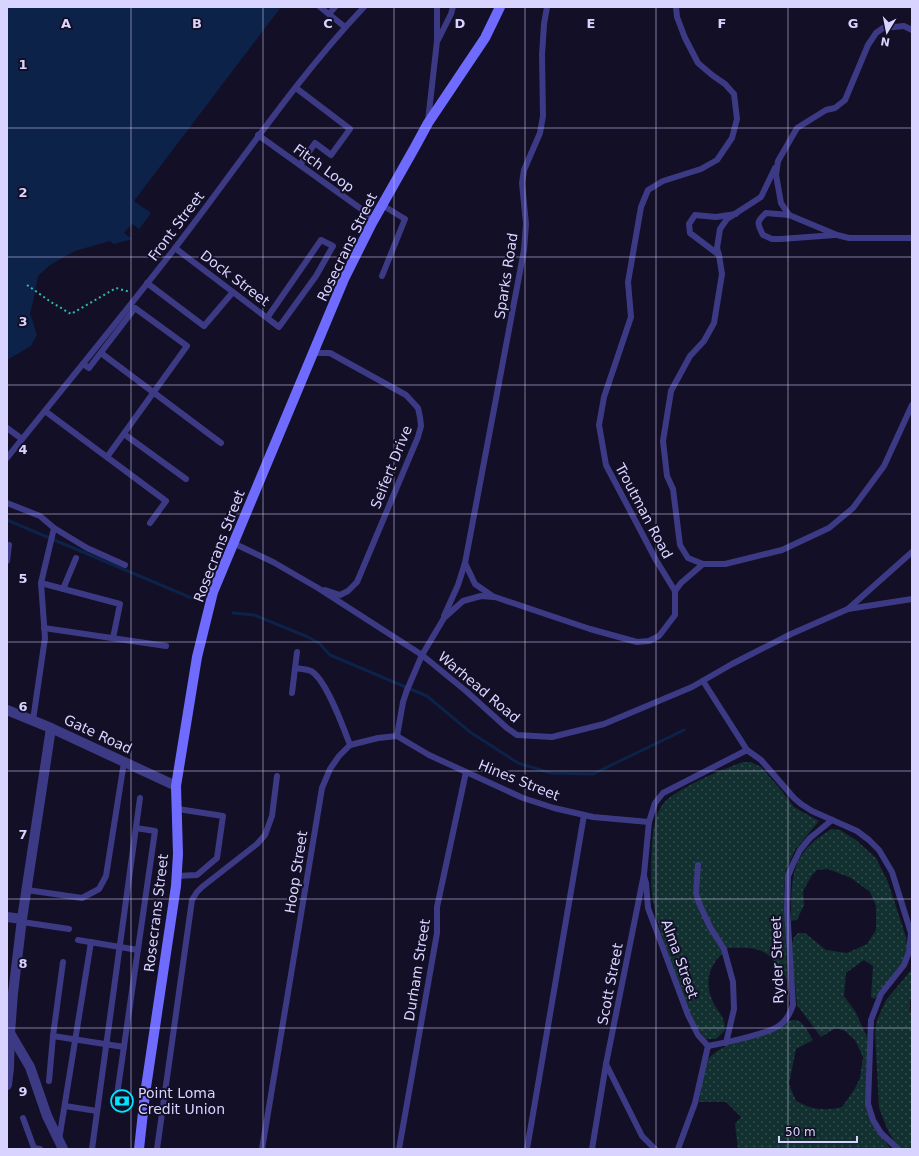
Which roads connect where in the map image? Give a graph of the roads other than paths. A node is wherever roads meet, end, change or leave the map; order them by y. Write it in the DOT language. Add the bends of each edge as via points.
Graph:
graph roads {
  1 [pos="320,7"];
  2 [pos="335,7"];
  3 [pos="364,7"];
  4 [pos="437,7"];
  5 [pos="453,7"];
  6 [pos="500,7"];
  7 [pos="547,7"];
  8 [pos="676,7"];
  9 [pos="329,14"];
  10 [pos="345,27"];
  11 [pos="912,30"];
  12 [pos="437,41"];
  13 [pos="296,88"];
  14 [pos="428,123"];
  15 [pos="258,135"];
  16 [pos="778,161"];
  17 [pos="300,165"];
  18 [pos="382,205"];
  19 [pos="736,214"];
  20 [pos="789,215"];
  21 [pos="372,223"];
  22 [pos="837,235"];
  23 [pos="912,238"];
  24 [pos="176,248"];
  25 [pos="719,255"];
  26 [pos="382,276"];
  27 [pos="147,283"];
  28 [pos="233,292"];
  29 [pos="267,318"];
  30 [pos="313,353"];
  31 [pos="100,354"];
  32 [pos="82,364"];
  33 [pos="153,393"];
  34 [pos="912,405"];
  35 [pos="45,411"];
  36 [pos="7,428"];
  37 [pos="124,434"];
  38 [pos="22,439"];
  39 [pos="221,443"];
  40 [pos="107,457"];
  41 [pos="7,458"];
  42 [pos="186,479"];
  43 [pos="7,503"];
  44 [pos="150,523"];
  45 [pos="54,528"];
  46 [pos="233,544"];
  47 [pos="9,545"];
  48 [pos="912,552"];
  49 [pos="76,558"];
  50 [pos="7,561"];
  51 [pos="465,562"];
  52 [pos="703,564"];
  53 [pos="125,565"];
  54 [pos="41,583"];
  55 [pos="318,588"];
  56 [pos="63,589"];
  57 [pos="675,591"];
  58 [pos="495,597"];
  59 [pos="912,599"];
  60 [pos="848,609"];
  61 [pos="444,618"];
  62 [pos="44,628"];
  63 [pos="113,638"];
  64 [pos="166,646"];
  65 [pos="297,652"];
  66 [pos="422,655"];
  67 [pos="295,668"];
  68 [pos="703,681"];
  69 [pos="292,693"];
  70 [pos="7,710"];
  71 [pos="33,720"];
  72 [pos="51,728"];
  73 [pos="397,736"];
  74 [pos="350,745"];
  75 [pos="747,750"];
  76 [pos="124,762"];
  77 [pos="466,772"];
  78 [pos="277,776"];
  79 [pos="176,786"];
  80 [pos="140,798"];
  81 [pos="178,809"];
  82 [pos="584,816"];
  83 [pos="832,820"];
  84 [pos="649,822"];
  85 [pos="136,828"];
  86 [pos="698,865"];
  87 [pos="644,874"];
  88 [pos="177,876"];
  89 [pos="27,890"];
  90 [pos="7,917"];
  91 [pos="22,921"];
  92 [pos="69,929"];
  93 [pos="78,940"];
  94 [pos="90,942"];
  95 [pos="119,947"];
  96 [pos="138,950"];
  97 [pos="64,962"];
  98 [pos="10,1033"];
  99 [pos="53,1036"];
  100 [pos="75,1040"];
  101 [pos="726,1043"];
  102 [pos="106,1044"];
  103 [pos="708,1046"];
  104 [pos="124,1047"];
  105 [pos="606,1064"];
  106 [pos="49,1081"];
  107 [pos="7,1085"];
  108 [pos="117,1095"];
  109 [pos="65,1106"];
  110 [pos="97,1111"];
  111 [pos="23,1118"];
  112 [pos="61,1145"];
  113 [pos="40,1149"];
  114 [pos="92,1149"];
  115 [pos="139,1149"];
  116 [pos="157,1149"];
  117 [pos="262,1149"];
  118 [pos="399,1149"];
  119 [pos="526,1149"];
  120 [pos="592,1149"];
  121 [pos="655,1149"];
  122 [pos="678,1149"];
  123 [pos="898,1149"];
  1 -- 9 [label="lane"];
  2 -- 9 [label="lane"];
  3 -- 10 [label="lane, Front Street"];
  4 -- 12 [label="lane"];
  5 -- 12 [label="lane"];
  6 -- 14 [label="street, Rosecrans Street" via="485,38"];
  7 -- 51 [label="lane, Sparks Road" via="542,55 543,116 540,133 524,170 522,183 526,224 524,250"];
  8 -- 57 [label="lane, Troutman Road" via="677,17 692,54 698,63 734,94 737,119 732,138 717,160 701,169 663,181 648,190 641,207 628,282 631,317 604,397 599,425 606,465"];
  9 -- 10 [label="lane"];
  10 -- 13 [label="lane, Front Street"];
  11 -- 16 [label="lane" via="904,26 884,28 876,33 868,45 845,100 797,128"];
  12 -- 14 [label="lane"];
  13 -- 15 [label="lane, Front Street"];
  13 -- 17 [label="lane" via="350,129 332,155 315,143"];
  14 -- 18 [label="street, Rosecrans Street"];
  15 -- 17 [label="lane, Fitch Loop"];
  15 -- 24 [label="lane, Front Street"];
  16 -- 19 [label="lane" via="761,197"];
  16 -- 20 [label="lane" via="776,175 781,203"];
  17 -- 21 [label="lane, Fitch Loop" via="364,211"];
  18 -- 21 [label="street, Rosecrans Street"];
  18 -- 26 [label="lane" via="406,219"];
  19 -- 25 [label="lane" via="720,229 717,248"];
  19 -- 25 [label="lane" via="716,217 695,215 689,224 690,233"];
  20 -- 22 [label="lane"];
  20 -- 22 [label="lane" via="766,213 758,225 763,235 772,239"];
  21 -- 30 [label="street, Rosecrans Street" via="344,279"];
  22 -- 23 [label="lane" via="849,238"];
  24 -- 27 [label="lane, Front Street"];
  24 -- 28 [label="lane, Dock Street"];
  25 -- 52 [label="lane" via="722,274 714,323 704,341 690,356 671,391 663,441 667,476 673,489 680,545 688,558"];
  27 -- 28 [label="lane" via="204,326"];
  27 -- 32 [label="lane, Front Street"];
  28 -- 29 [label="lane, Dock Street"];
  29 -- 29 [label="lane, Dock Street" via="322,240 333,246 316,276 279,327"];
  30 -- 46 [label="street, Rosecrans Street"];
  30 -- 55 [label="lane, Seifert Drive" via="330,353 406,394 418,408 421,426 356,582 348,591 340,594"];
  31 -- 32 [label="lane" via="89,368"];
  31 -- 33 [label="lane"];
  31 -- 33 [label="lane" via="135,308 187,346"];
  32 -- 35 [label="lane, Front Street"];
  33 -- 37 [label="lane"];
  33 -- 39 [label="lane"];
  34 -- 52 [label="lane" via="884,466 853,508 829,528 782,550 725,564"];
  35 -- 38 [label="lane, Front Street"];
  35 -- 40 [label="lane"];
  36 -- 38 [label="lane"];
  37 -- 40 [label="lane"];
  37 -- 42 [label="lane"];
  38 -- 41 [label="lane, Front Street"];
  40 -- 44 [label="lane" via="166,501"];
  43 -- 45 [label="lane" via="40,516"];
  45 -- 53 [label="lane" via="87,548"];
  45 -- 54 [label="lane"];
  46 -- 55 [label="lane, Warhead Road" via="273,562"];
  46 -- 79 [label="street, Rosecrans Street" via="213,592 197,657"];
  47 -- 50 [label="lane"];
  48 -- 60 [label="lane"];
  49 -- 56 [label="lane"];
  51 -- 58 [label="lane" via="475,584"];
  51 -- 61 [label="lane"];
  52 -- 57 [label="lane"];
  54 -- 56 [label="lane"];
  54 -- 62 [label="lane"];
  55 -- 66 [label="lane, Warhead Road"];
  56 -- 63 [label="lane" via="120,604"];
  57 -- 58 [label="lane" via="675,615 659,636 637,642"];
  58 -- 61 [label="lane" via="481,596 463,601"];
  59 -- 60 [label="lane"];
  60 -- 68 [label="lane, Warhead Road" via="792,634"];
  61 -- 66 [label="lane"];
  62 -- 63 [label="lane"];
  62 -- 71 [label="lane" via="45,638"];
  63 -- 64 [label="lane"];
  65 -- 67 [label="lane"];
  66 -- 68 [label="lane, Warhead Road" via="518,735 552,737 604,724"];
  66 -- 73 [label="lane" via="403,702"];
  67 -- 69 [label="lane"];
  67 -- 74 [label="lane" via="310,671 318,676"];
  68 -- 75 [label="lane"];
  70 -- 71 [label="street, Gate Road"];
  71 -- 72 [label="street, Gate Road"];
  72 -- 76 [label="street, Gate Road"];
  72 -- 89 [label="street"];
  73 -- 74 [label="lane"];
  73 -- 77 [label="lane" via="430,756"];
  74 -- 117 [label="lane, Hoop Street" via="330,769 322,788"];
  75 -- 83 [label="lane" via="761,760 801,804"];
  75 -- 84 [label="lane" via="663,793 655,803"];
  76 -- 79 [label="street, Gate Road"];
  76 -- 89 [label="lane" via="106,876 99,889 82,898"];
  77 -- 82 [label="lane, Hines Street" via="523,798"];
  77 -- 118 [label="lane, Durham Street" via="437,907 437,933"];
  78 -- 116 [label="lane" via="272,816 265,835 202,887 192,900"];
  79 -- 81 [label="street, Rosecrans Street"];
  80 -- 85 [label="lane"];
  81 -- 88 [label="street, Rosecrans Street"];
  81 -- 88 [label="lane" via="223,816 217,858 197,875"];
  82 -- 84 [label="lane, Hines Street"];
  82 -- 119 [label="lane"];
  83 -- 101 [label="lane, Ryder Street" via="800,850 788,876 787,909 793,1005 790,1014 778,1026"];
  83 -- 123 [label="lane" via="857,831 879,850 892,872 911,933 904,965 881,994 871,1020 868,1104 873,1120"];
  84 -- 87 [label="lane, Scott Street"];
  85 -- 95 [label="lane"];
  85 -- 96 [label="lane" via="155,831"];
  86 -- 101 [label="lane" via="696,893 710,927 724,949 733,982 734,1009"];
  87 -- 103 [label="lane, Alma Street" via="650,913 688,1015 698,1035"];
  87 -- 105 [label="lane, Scott Street"];
  88 -- 115 [label="street, Rosecrans Street" via="144,1094"];
  89 -- 91 [label="street"];
  90 -- 91 [label="street"];
  91 -- 92 [label="lane"];
  91 -- 98 [label="street"];
  93 -- 94 [label="lane"];
  94 -- 95 [label="lane"];
  94 -- 100 [label="lane"];
  95 -- 96 [label="lane"];
  95 -- 102 [label="lane"];
  96 -- 104 [label="lane"];
  97 -- 99 [label="lane"];
  98 -- 107 [label="street"];
  98 -- 112 [label="street" via="30,1066 47,1116"];
  99 -- 100 [label="lane"];
  99 -- 106 [label="lane"];
  100 -- 102 [label="lane"];
  100 -- 109 [label="lane"];
  101 -- 103 [label="lane, Ryder Street"];
  102 -- 104 [label="lane"];
  102 -- 110 [label="lane"];
  103 -- 122 [label="lane" via="695,1103"];
  104 -- 108 [label="lane"];
  105 -- 120 [label="lane, Scott Street"];
  105 -- 121 [label="lane" via="642,1136"];
  109 -- 110 [label="lane"];
  109 -- 112 [label="lane"];
  110 -- 114 [label="lane"];
  111 -- 113 [label="lane" via="34,1148"];
}
